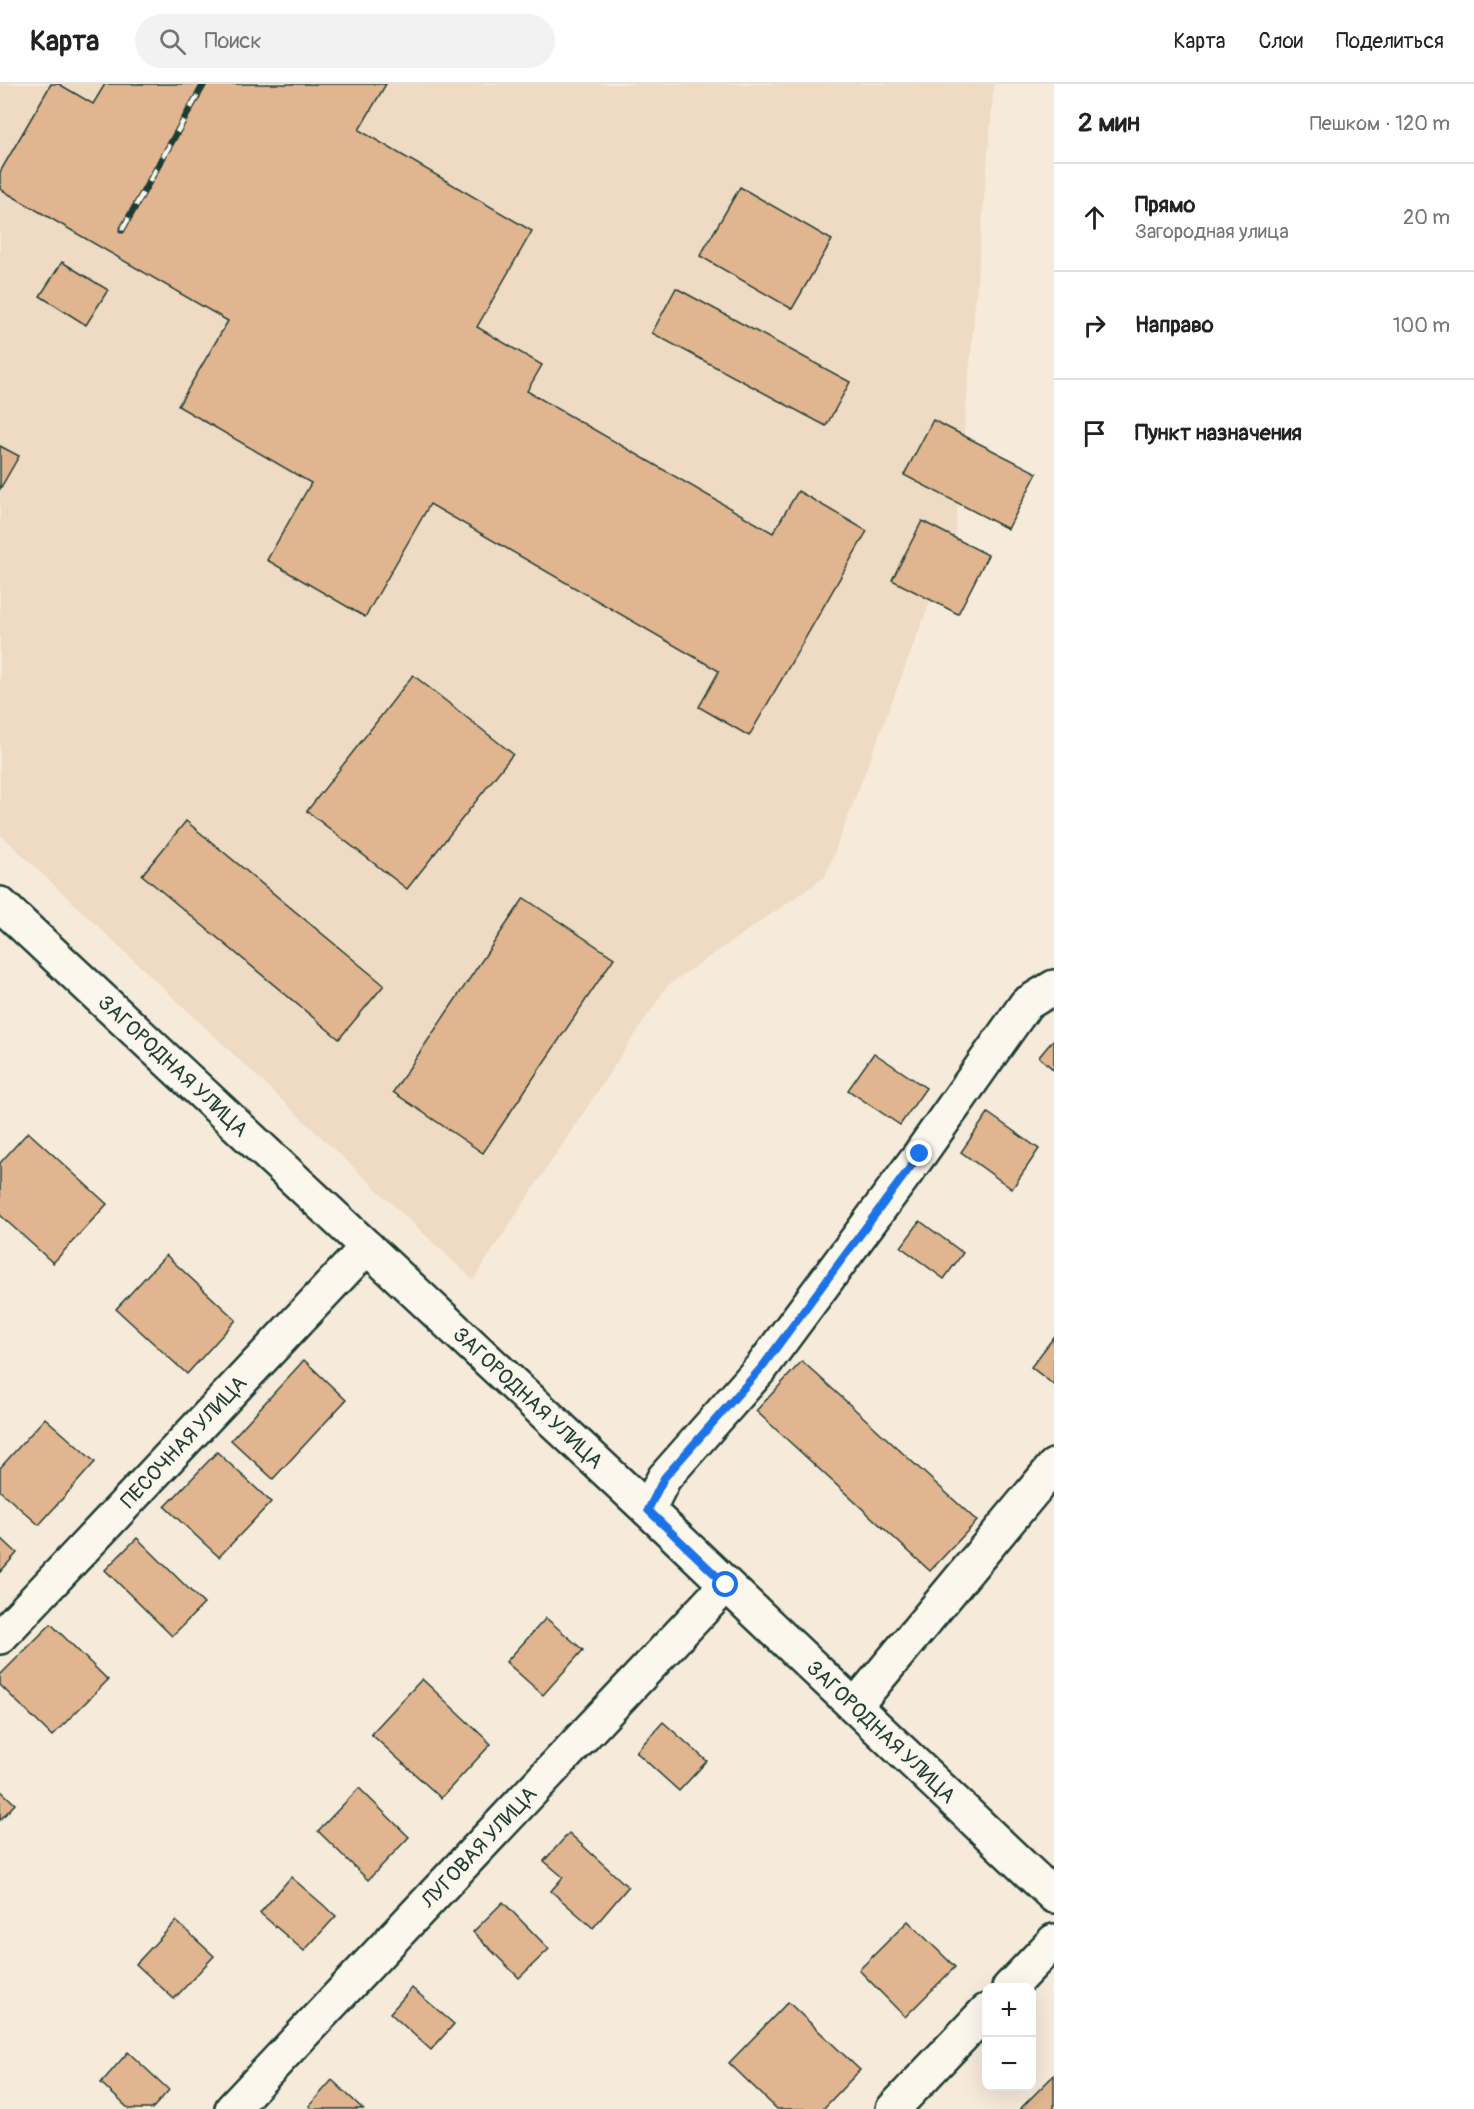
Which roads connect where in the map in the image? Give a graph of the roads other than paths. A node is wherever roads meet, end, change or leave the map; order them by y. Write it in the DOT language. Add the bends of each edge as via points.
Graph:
graph roads {
  1 [pos="0,904"];
  2 [pos="1054,987"];
  3 [pos="367,1247"];
  4 [pos="1054,1466"];
  5 [pos="648,1510"];
  6 [pos="726,1585"];
  7 [pos="0,1637"];
  8 [pos="855,1706"];
  9 [pos="1054,1896"];
  10 [pos="1054,1941"];
  11 [pos="1014,1983"];
  12 [pos="982,2016"];
  13 [pos="232,2109"];
  14 [pos="892,2109"];
  1 -- 3 [label="street, ЗАГОРОДНАЯ УЛИЦА"];
  2 -- 5 [label="street" via="1026,1004 762,1367 664,1478"];
  3 -- 5 [label="street, ЗАГОРОДНАЯ УЛИЦА"];
  3 -- 7 [label="street, ПЕСОЧНАЯ УЛИЦА"];
  4 -- 8 [label="street"];
  5 -- 6 [label="street, ЗАГОРОДНАЯ УЛИЦА"];
  6 -- 8 [label="street, ЗАГОРОДНАЯ УЛИЦА"];
  6 -- 13 [label="street, ЛУГОВАЯ УЛИЦА"];
  8 -- 9 [label="street, ЗАГОРОДНАЯ УЛИЦА"];
  10 -- 11 [label="street"];
  12 -- 14 [label="street"];
}
